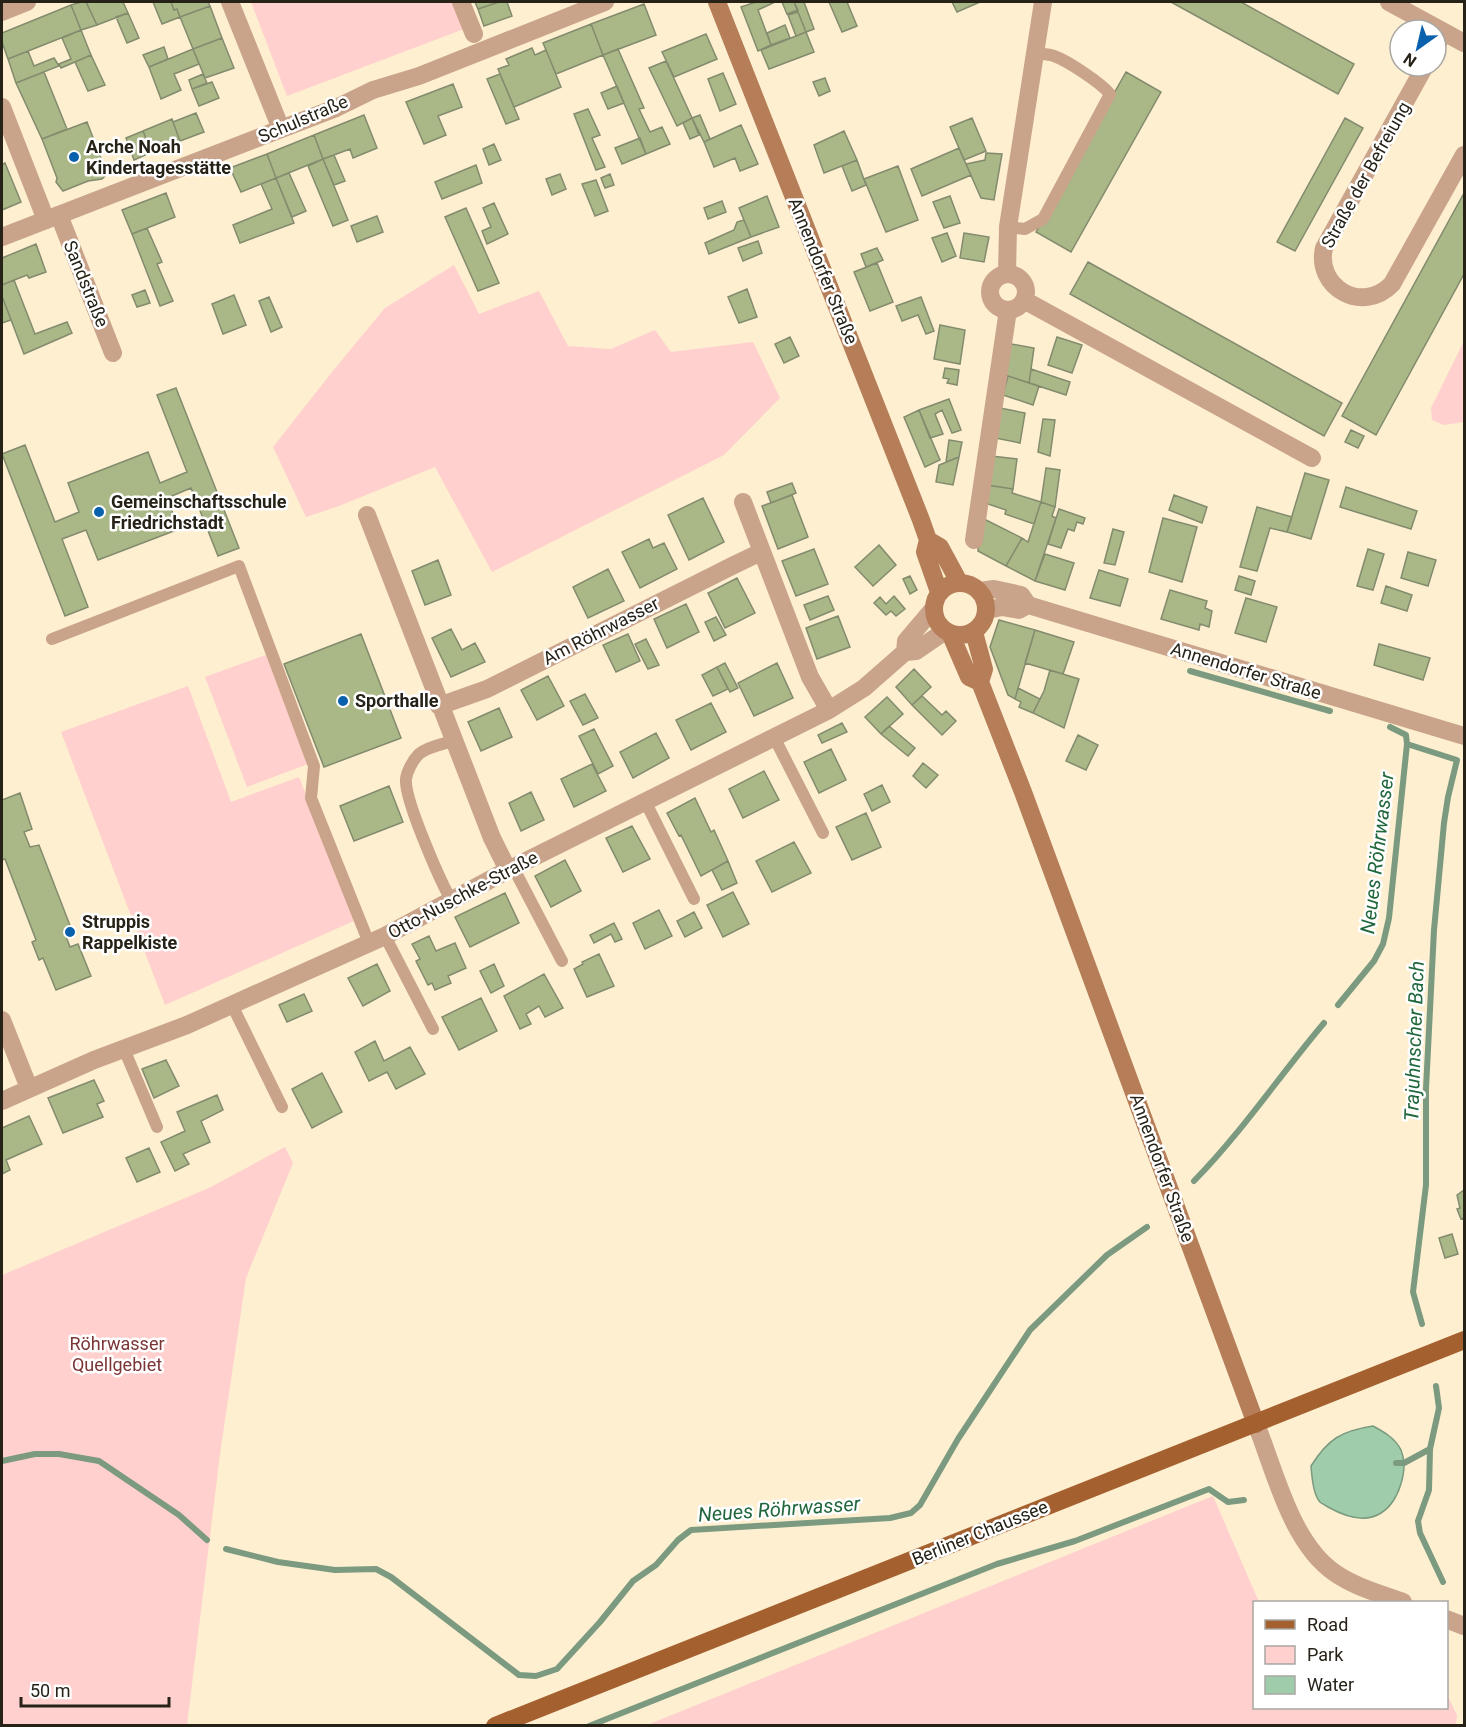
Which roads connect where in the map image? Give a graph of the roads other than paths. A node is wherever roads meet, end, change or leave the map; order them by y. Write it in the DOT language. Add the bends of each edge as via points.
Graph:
graph roads {
  1 [pos="27,2"];
  2 [pos="230,2"];
  3 [pos="461,2"];
  4 [pos="605,2"];
  5 [pos="717,2"];
  6 [pos="1043,2"];
  7 [pos="1389,2"];
  8 [pos="2,12"];
  9 [pos="1411,18"];
  10 [pos="1448,40"];
  11 [pos="477,42"];
  12 [pos="1464,43"];
  13 [pos="1035,52"];
  14 [pos="1418,78"];
  15 [pos="2,106"];
  16 [pos="281,129"];
  17 [pos="1464,155"];
  18 [pos="52,217"];
  19 [pos="1008,227"];
  20 [pos="2,237"];
  21 [pos="1007,274"];
  22 [pos="1024,300"];
  23 [pos="1008,310"];
  24 [pos="113,353"];
  25 [pos="1312,458"];
  26 [pos="743,502"];
  27 [pos="367,515"];
  28 [pos="928,540"];
  29 [pos="974,540"];
  30 [pos="761,552"];
  31 [pos="959,582"];
  32 [pos="980,591"];
  33 [pos="936,600"];
  34 [pos="1028,605"];
  35 [pos="987,610"];
  36 [pos="948,632"];
  37 [pos="974,632"];
  38 [pos="52,639"];
  39 [pos="905,652"];
  40 [pos="980,682"];
  41 [pos="439,706"];
  42 [pos="829,710"];
  43 [pos="1464,736"];
  44 [pos="774,737"];
  45 [pos="453,741"];
  46 [pos="645,801"];
  47 [pos="823,833"];
  48 [pos="511,868"];
  49 [pos="694,899"];
  50 [pos="451,900"];
  51 [pos="377,940"];
  52 [pos="562,961"];
  53 [pos="232,1005"];
  54 [pos="2,1020"];
  55 [pos="433,1029"];
  56 [pos="124,1049"];
  57 [pos="29,1088"];
  58 [pos="2,1101"];
  59 [pos="282,1107"];
  60 [pos="157,1127"];
  61 [pos="1464,1340"];
  62 [pos="1257,1424"];
  63 [pos="1400,1601"];
  64 [pos="1448,1620"];
  65 [pos="1464,1626"];
  66 [pos="495,1725"];
  1 -- 8 [label="street"];
  2 -- 16 [label="street"];
  3 -- 11 [label="street"];
  4 -- 11 [label="street, Schulstraße"];
  5 -- 28 [label="main road, Annendorfer Straße"];
  6 -- 13 [label="street"];
  7 -- 9 [label="street"];
  10 -- 12 [label="street"];
  11 -- 16 [label="street, Schulstraße" via="419,76 367,92"];
  13 -- 19 [label="street"];
  13 -- 19 [label="lane" via="1053,56 1104,86 1110,94 1043,219 1025,229"];
  14 -- 17 [label="street, Straße der Befreiung" via="1324,248 1321,260 1334,286 1343,294 1374,297 1392,284"];
  15 -- 18 [label="street, Sandstraße"];
  16 -- 18 [label="street, Schulstraße"];
  18 -- 20 [label="street, Schulstraße"];
  18 -- 24 [label="street, Sandstraße"];
  19 -- 21 [label="street"];
  21 -- 22 [label="street" via="1023,282"];
  21 -- 23 [label="street" via="993,282 990,293 994,303"];
  22 -- 23 [label="street" via="1018,308"];
  22 -- 25 [label="street"];
  23 -- 29 [label="street"];
  26 -- 30 [label="street"];
  27 -- 41 [label="street"];
  28 -- 31 [label="main road, Annendorfer Straße" via="940,546"];
  28 -- 33 [label="main road, Annendorfer Straße" via="925,552"];
  30 -- 41 [label="street, Am Röhrwasser" via="487,689"];
  30 -- 42 [label="street" via="810,677"];
  31 -- 32 [label="main road"];
  31 -- 33 [label="main road" via="948,585"];
  32 -- 34 [label="street" via="994,589 1021,595"];
  32 -- 35 [label="main road"];
  33 -- 36 [label="main road" via="938,623"];
  33 -- 39 [label="street, Otto-Nuschke-Straße" via="906,641"];
  34 -- 35 [label="street" via="1019,610"];
  34 -- 43 [label="street, Annendorfer Straße"];
  35 -- 37 [label="main road"];
  36 -- 37 [label="main road"];
  36 -- 39 [label="street, Otto-Nuschke-Straße" via="915,651"];
  36 -- 40 [label="main road, Annendorfer Straße" via="969,677"];
  37 -- 40 [label="main road, Annendorfer Straße" via="984,669"];
  38 -- 51 [label="lane" via="239,566 314,766 311,798"];
  39 -- 42 [label="street, Otto-Nuschke-Straße" via="864,688"];
  40 -- 62 [label="main road, Annendorfer Straße"];
  41 -- 45 [label="street"];
  42 -- 44 [label="street, Otto-Nuschke-Straße"];
  44 -- 46 [label="street, Otto-Nuschke-Straße"];
  44 -- 47 [label="lane"];
  45 -- 48 [label="street" via="492,838"];
  45 -- 50 [label="lane" via="420,754 406,778 413,810"];
  46 -- 48 [label="street, Otto-Nuschke-Straße"];
  46 -- 49 [label="lane"];
  48 -- 50 [label="street, Otto-Nuschke-Straße"];
  48 -- 52 [label="lane"];
  50 -- 51 [label="street, Otto-Nuschke-Straße"];
  51 -- 53 [label="street, Otto-Nuschke-Straße"];
  51 -- 55 [label="lane"];
  53 -- 56 [label="street, Otto-Nuschke-Straße"];
  53 -- 59 [label="lane"];
  54 -- 57 [label="street"];
  56 -- 57 [label="street, Otto-Nuschke-Straße"];
  56 -- 60 [label="lane"];
  57 -- 58 [label="street, Otto-Nuschke-Straße"];
  61 -- 62 [label="main road, Berliner Chaussee"];
  62 -- 63 [label="street, Annendorfer Straße" via="1290,1514 1316,1557 1336,1574"];
  62 -- 66 [label="main road, Berliner Chaussee"];
  64 -- 65 [label="street"];
}
